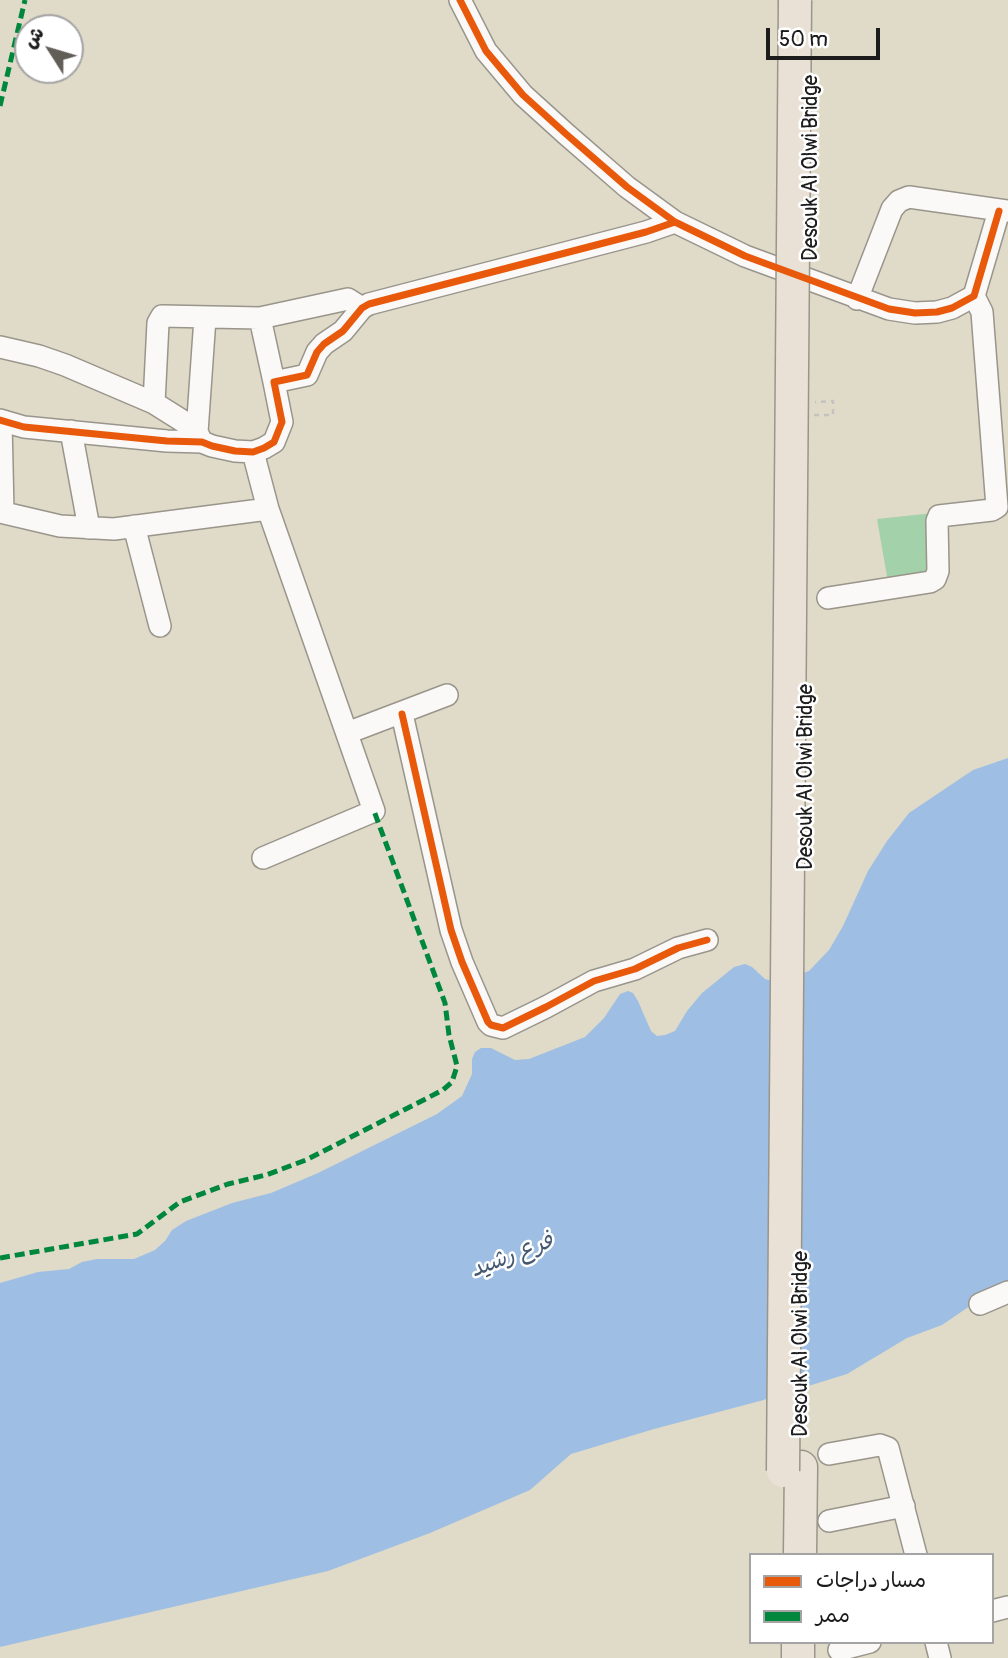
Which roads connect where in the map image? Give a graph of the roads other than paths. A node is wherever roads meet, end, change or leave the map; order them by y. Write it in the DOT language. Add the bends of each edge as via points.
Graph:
graph roads {
  1 [pos="460,0"];
  2 [pos="795,0"];
  3 [pos="814,0"];
  4 [pos="1004,211"];
  5 [pos="675,222"];
  6 [pos="974,296"];
  7 [pos="857,299"];
  8 [pos="362,308"];
  9 [pos="205,318"];
  10 [pos="260,318"];
  11 [pos="0,347"];
  12 [pos="274,382"];
  13 [pos="154,403"];
  14 [pos="0,421"];
  15 [pos="71,431"];
  16 [pos="200,437"];
  17 [pos="253,452"];
  18 [pos="268,509"];
  19 [pos="1,512"];
  20 [pos="134,526"];
  21 [pos="89,528"];
  22 [pos="828,598"];
  23 [pos="160,626"];
  24 [pos="447,695"];
  25 [pos="402,714"];
  26 [pos="347,733"];
  27 [pos="263,858"];
  28 [pos="707,940"];
  29 [pos="1008,1292"];
  30 [pos="980,1304"];
  31 [pos="804,1464"];
  32 [pos="904,1506"];
  33 [pos="829,1521"];
  34 [pos="782,1553"];
  35 [pos="800,1553"];
  36 [pos="916,1553"];
  37 [pos="862,1644"];
  38 [pos="839,1650"];
  1 -- 5 [label="street" via="486,51 523,94 604,168"];
  2 -- 31 [label="highway, Desouk Al Olwi Bridge, bridge"];
  3 -- 31 [label="highway, Desouk Al Olwi Bridge" via="824,411"];
  4 -- 6 [label="street"];
  4 -- 7 [label="street" via="909,197 899,201"];
  5 -- 7 [label="street" via="745,256"];
  5 -- 8 [label="street"];
  6 -- 7 [label="street" via="952,308 915,313"];
  6 -- 22 [label="street" via="982,312 997,507 939,516 939,570 930,582"];
  8 -- 10 [label="street" via="348,299"];
  8 -- 12 [label="street" via="324,344 307,375"];
  9 -- 10 [label="street"];
  9 -- 13 [label="street" via="160,317"];
  9 -- 16 [label="street"];
  10 -- 12 [label="street"];
  11 -- 13 [label="street" via="65,365"];
  12 -- 17 [label="street" via="282,422 279,432 274,442"];
  13 -- 16 [label="street" via="179,417"];
  14 -- 15 [label="street"];
  14 -- 19 [label="street"];
  15 -- 16 [label="street" via="167,441"];
  15 -- 21 [label="street"];
  16 -- 17 [label="street" via="235,451"];
  17 -- 18 [label="street"];
  18 -- 20 [label="street"];
  18 -- 26 [label="street"];
  19 -- 21 [label="street"];
  20 -- 21 [label="street"];
  20 -- 23 [label="street"];
  24 -- 25 [label="street"];
  25 -- 26 [label="street"];
  25 -- 28 [label="street" via="451,930 491,1025 503,1028 594,981"];
  26 -- 27 [label="street" via="373,811"];
  29 -- 30 [label="street"];
  31 -- 32 [label="street" via="880,1445 888,1448"];
  31 -- 34 [label="highway, Desouk Al Olwi Bridge"];
  31 -- 35 [label="highway, Desouk Al Olwi Bridge"];
  32 -- 33 [label="street"];
  32 -- 36 [label="street"];
  37 -- 38 [label="street"];
}
